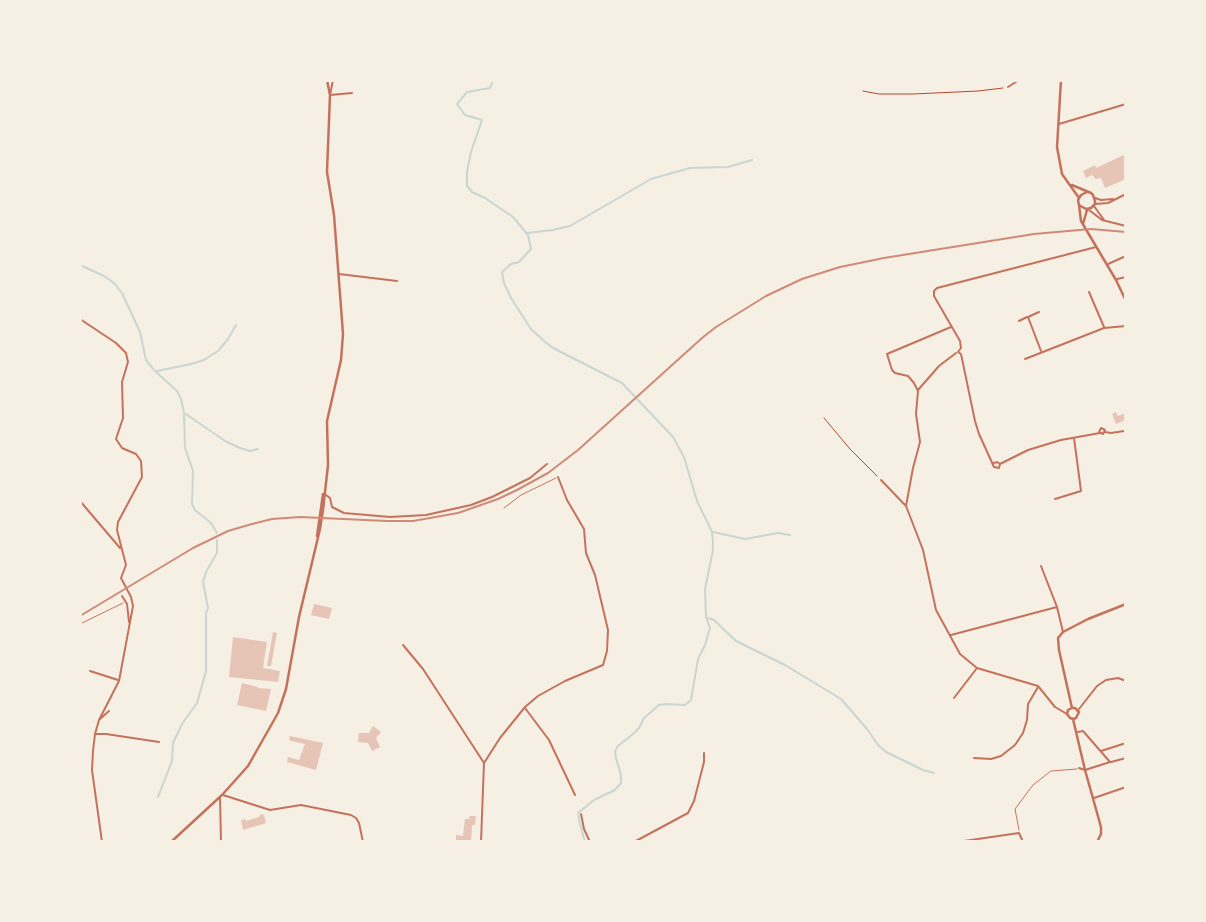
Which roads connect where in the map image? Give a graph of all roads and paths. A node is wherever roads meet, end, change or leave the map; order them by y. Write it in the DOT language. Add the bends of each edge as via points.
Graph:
graph roads {
  1 [pos="1019,80"];
  2 [pos="1061,80"];
  3 [pos="330,81"];
  4 [pos="1008,87"];
  5 [pos="863,91"];
  6 [pos="352,93"];
  7 [pos="330,94"];
  8 [pos="1125,104"];
  9 [pos="1058,124"];
  10 [pos="1069,184"];
  11 [pos="1087,192"];
  12 [pos="1125,194"];
  13 [pos="1079,198"];
  14 [pos="1095,198"];
  15 [pos="1114,199"];
  16 [pos="1079,205"];
  17 [pos="1094,205"];
  18 [pos="1088,209"];
  19 [pos="1104,221"];
  20 [pos="1083,224"];
  21 [pos="1125,226"];
  22 [pos="1097,247"];
  23 [pos="1125,257"];
  24 [pos="1107,265"];
  25 [pos="338,274"];
  26 [pos="1125,277"];
  27 [pos="1116,280"];
  28 [pos="397,281"];
  29 [pos="1089,292"];
  30 [pos="1125,301"];
  31 [pos="1039,312"];
  32 [pos="1028,317"];
  33 [pos="80,320"];
  34 [pos="1019,321"];
  35 [pos="1125,326"];
  36 [pos="951,327"];
  37 [pos="1104,328"];
  38 [pos="1041,352"];
  39 [pos="960,353"];
  40 [pos="1025,359"];
  41 [pos="918,391"];
  42 [pos="824,418"];
  43 [pos="1124,431"];
  44 [pos="1074,437"];
  45 [pos="547,464"];
  46 [pos="994,464"];
  47 [pos="1000,464"];
  48 [pos="558,477"];
  49 [pos="881,480"];
  50 [pos="325,488"];
  51 [pos="325,494"];
  52 [pos="1055,499"];
  53 [pos="80,501"];
  54 [pos="906,506"];
  55 [pos="504,508"];
  56 [pos="322,510"];
  57 [pos="121,549"];
  58 [pos="1041,566"];
  59 [pos="119,567"];
  60 [pos="124,569"];
  61 [pos="122,596"];
  62 [pos="131,599"];
  63 [pos="125,602"];
  64 [pos="1125,604"];
  65 [pos="1057,607"];
  66 [pos="80,624"];
  67 [pos="129,627"];
  68 [pos="1063,632"];
  69 [pos="950,636"];
  70 [pos="404,645"];
  71 [pos="977,667"];
  72 [pos="90,671"];
  73 [pos="119,681"];
  74 [pos="1125,681"];
  75 [pos="1038,686"];
  76 [pos="954,698"];
  77 [pos="524,707"];
  78 [pos="1072,708"];
  79 [pos="1078,710"];
  80 [pos="109,711"];
  81 [pos="1068,714"];
  82 [pos="1073,719"];
  83 [pos="99,720"];
  84 [pos="1077,732"];
  85 [pos="95,734"];
  86 [pos="159,742"];
  87 [pos="1125,743"];
  88 [pos="1100,752"];
  89 [pos="704,753"];
  90 [pos="974,758"];
  91 [pos="1125,758"];
  92 [pos="1110,762"];
  93 [pos="484,763"];
  94 [pos="1079,768"];
  95 [pos="1084,770"];
  96 [pos="1125,787"];
  97 [pos="575,795"];
  98 [pos="221,796"];
  99 [pos="1093,799"];
  100 [pos="581,814"];
  101 [pos="1019,833"];
  102 [pos="102,842"];
  103 [pos="171,842"];
  104 [pos="221,842"];
  105 [pos="363,842"];
  106 [pos="481,842"];
  107 [pos="590,842"];
  108 [pos="634,842"];
  109 [pos="957,842"];
  110 [pos="1023,842"];
  111 [pos="1097,842"];
  1 -- 4 [label="street"];
  2 -- 9 [label="street"];
  3 -- 7 [label="street"];
  4 -- 5 [label="path" via="912,94"];
  6 -- 7 [label="street"];
  7 -- 25 [label="street" via="327,172"];
  8 -- 9 [label="street"];
  9 -- 10 [label="street" via="1060,168"];
  10 -- 11 [label="street"];
  10 -- 13 [label="street"];
  11 -- 13 [label="street"];
  11 -- 14 [label="street"];
  12 -- 15 [label="street"];
  13 -- 16 [label="street"];
  14 -- 15 [label="street"];
  14 -- 17 [label="street"];
  15 -- 17 [label="street"];
  16 -- 18 [label="street"];
  16 -- 20 [label="street"];
  17 -- 18 [label="street"];
  17 -- 19 [label="street"];
  18 -- 19 [label="street"];
  18 -- 20 [label="street"];
  19 -- 21 [label="street"];
  20 -- 22 [label="street"];
  22 -- 24 [label="street"];
  22 -- 36 [label="street" via="937,288 934,296"];
  23 -- 24 [label="street"];
  24 -- 27 [label="street"];
  25 -- 28 [label="street"];
  25 -- 50 [label="street" via="343,334 327,421"];
  26 -- 27 [label="street"];
  27 -- 30 [label="street"];
  29 -- 37 [label="street"];
  31 -- 32 [label="street"];
  32 -- 34 [label="street"];
  32 -- 38 [label="street"];
  33 -- 57 [label="street" via="116,343 128,362 122,382 123,418 116,439 141,461 142,477 118,522"];
  35 -- 37 [label="street"];
  36 -- 39 [label="street" via="961,345"];
  36 -- 41 [label="street" via="887,354 891,370 908,376"];
  37 -- 38 [label="street"];
  38 -- 40 [label="street"];
  39 -- 41 [label="street" via="939,366"];
  39 -- 46 [label="street" via="975,421"];
  41 -- 54 [label="street" via="920,442"];
  42 -- 49 [label="path"];
  43 -- 44 [label="street" via="1111,433 1102,428 1100,433"];
  44 -- 47 [label="street" via="1028,450"];
  44 -- 52 [label="street" via="1081,491"];
  45 -- 51 [label="street" via="514,487 438,513 404,517 344,513 331,505"];
  46 -- 47 [label="street"];
  46 -- 47 [label="street" via="998,469"];
  48 -- 55 [label="lane"];
  48 -- 77 [label="street" via="584,529 586,553 608,630 607,651 603,665 562,682"];
  49 -- 54 [label="street"];
  50 -- 51 [label="street"];
  50 -- 56 [label="street"];
  51 -- 56 [label="street"];
  53 -- 57 [label="street"];
  54 -- 69 [label="street" via="923,550 936,610"];
  56 -- 98 [label="street" via="278,713 248,766"];
  57 -- 60 [label="street"];
  58 -- 65 [label="street"];
  59 -- 60 [label="street"];
  60 -- 62 [label="street" via="121,578"];
  61 -- 63 [label="street"];
  62 -- 63 [label="street"];
  62 -- 67 [label="street"];
  63 -- 66 [label="lane"];
  63 -- 67 [label="street"];
  64 -- 68 [label="street"];
  65 -- 68 [label="street"];
  65 -- 69 [label="street"];
  67 -- 73 [label="street"];
  68 -- 78 [label="street" via="1059,650"];
  69 -- 71 [label="street" via="960,654"];
  70 -- 93 [label="street"];
  71 -- 75 [label="street"];
  71 -- 76 [label="street"];
  72 -- 73 [label="street"];
  73 -- 83 [label="street"];
  74 -- 79 [label="street" via="1106,680"];
  75 -- 81 [label="street" via="1055,707"];
  75 -- 90 [label="street" via="1015,745 991,759"];
  77 -- 93 [label="street"];
  77 -- 97 [label="street" via="550,740"];
  78 -- 79 [label="street"];
  78 -- 81 [label="street"];
  79 -- 82 [label="street" via="1079,716"];
  80 -- 83 [label="street"];
  81 -- 82 [label="street"];
  82 -- 84 [label="street"];
  83 -- 85 [label="street"];
  84 -- 88 [label="street" via="1083,732"];
  84 -- 95 [label="street"];
  85 -- 86 [label="street"];
  85 -- 102 [label="street" via="92,770"];
  87 -- 88 [label="street"];
  88 -- 92 [label="street"];
  89 -- 108 [label="street" via="688,813"];
  91 -- 92 [label="street"];
  92 -- 95 [label="street"];
  93 -- 106 [label="street"];
  94 -- 95 [label="street"];
  94 -- 101 [label="lane" via="1051,771 1033,785 1015,809"];
  95 -- 99 [label="street"];
  96 -- 99 [label="street"];
  98 -- 103 [label="street"];
  98 -- 104 [label="street"];
  98 -- 105 [label="street" via="270,810 300,805 351,815 359,823"];
  99 -- 111 [label="street" via="1101,828"];
  100 -- 107 [label="street"];
  101 -- 109 [label="street"];
  101 -- 110 [label="street"];
}
